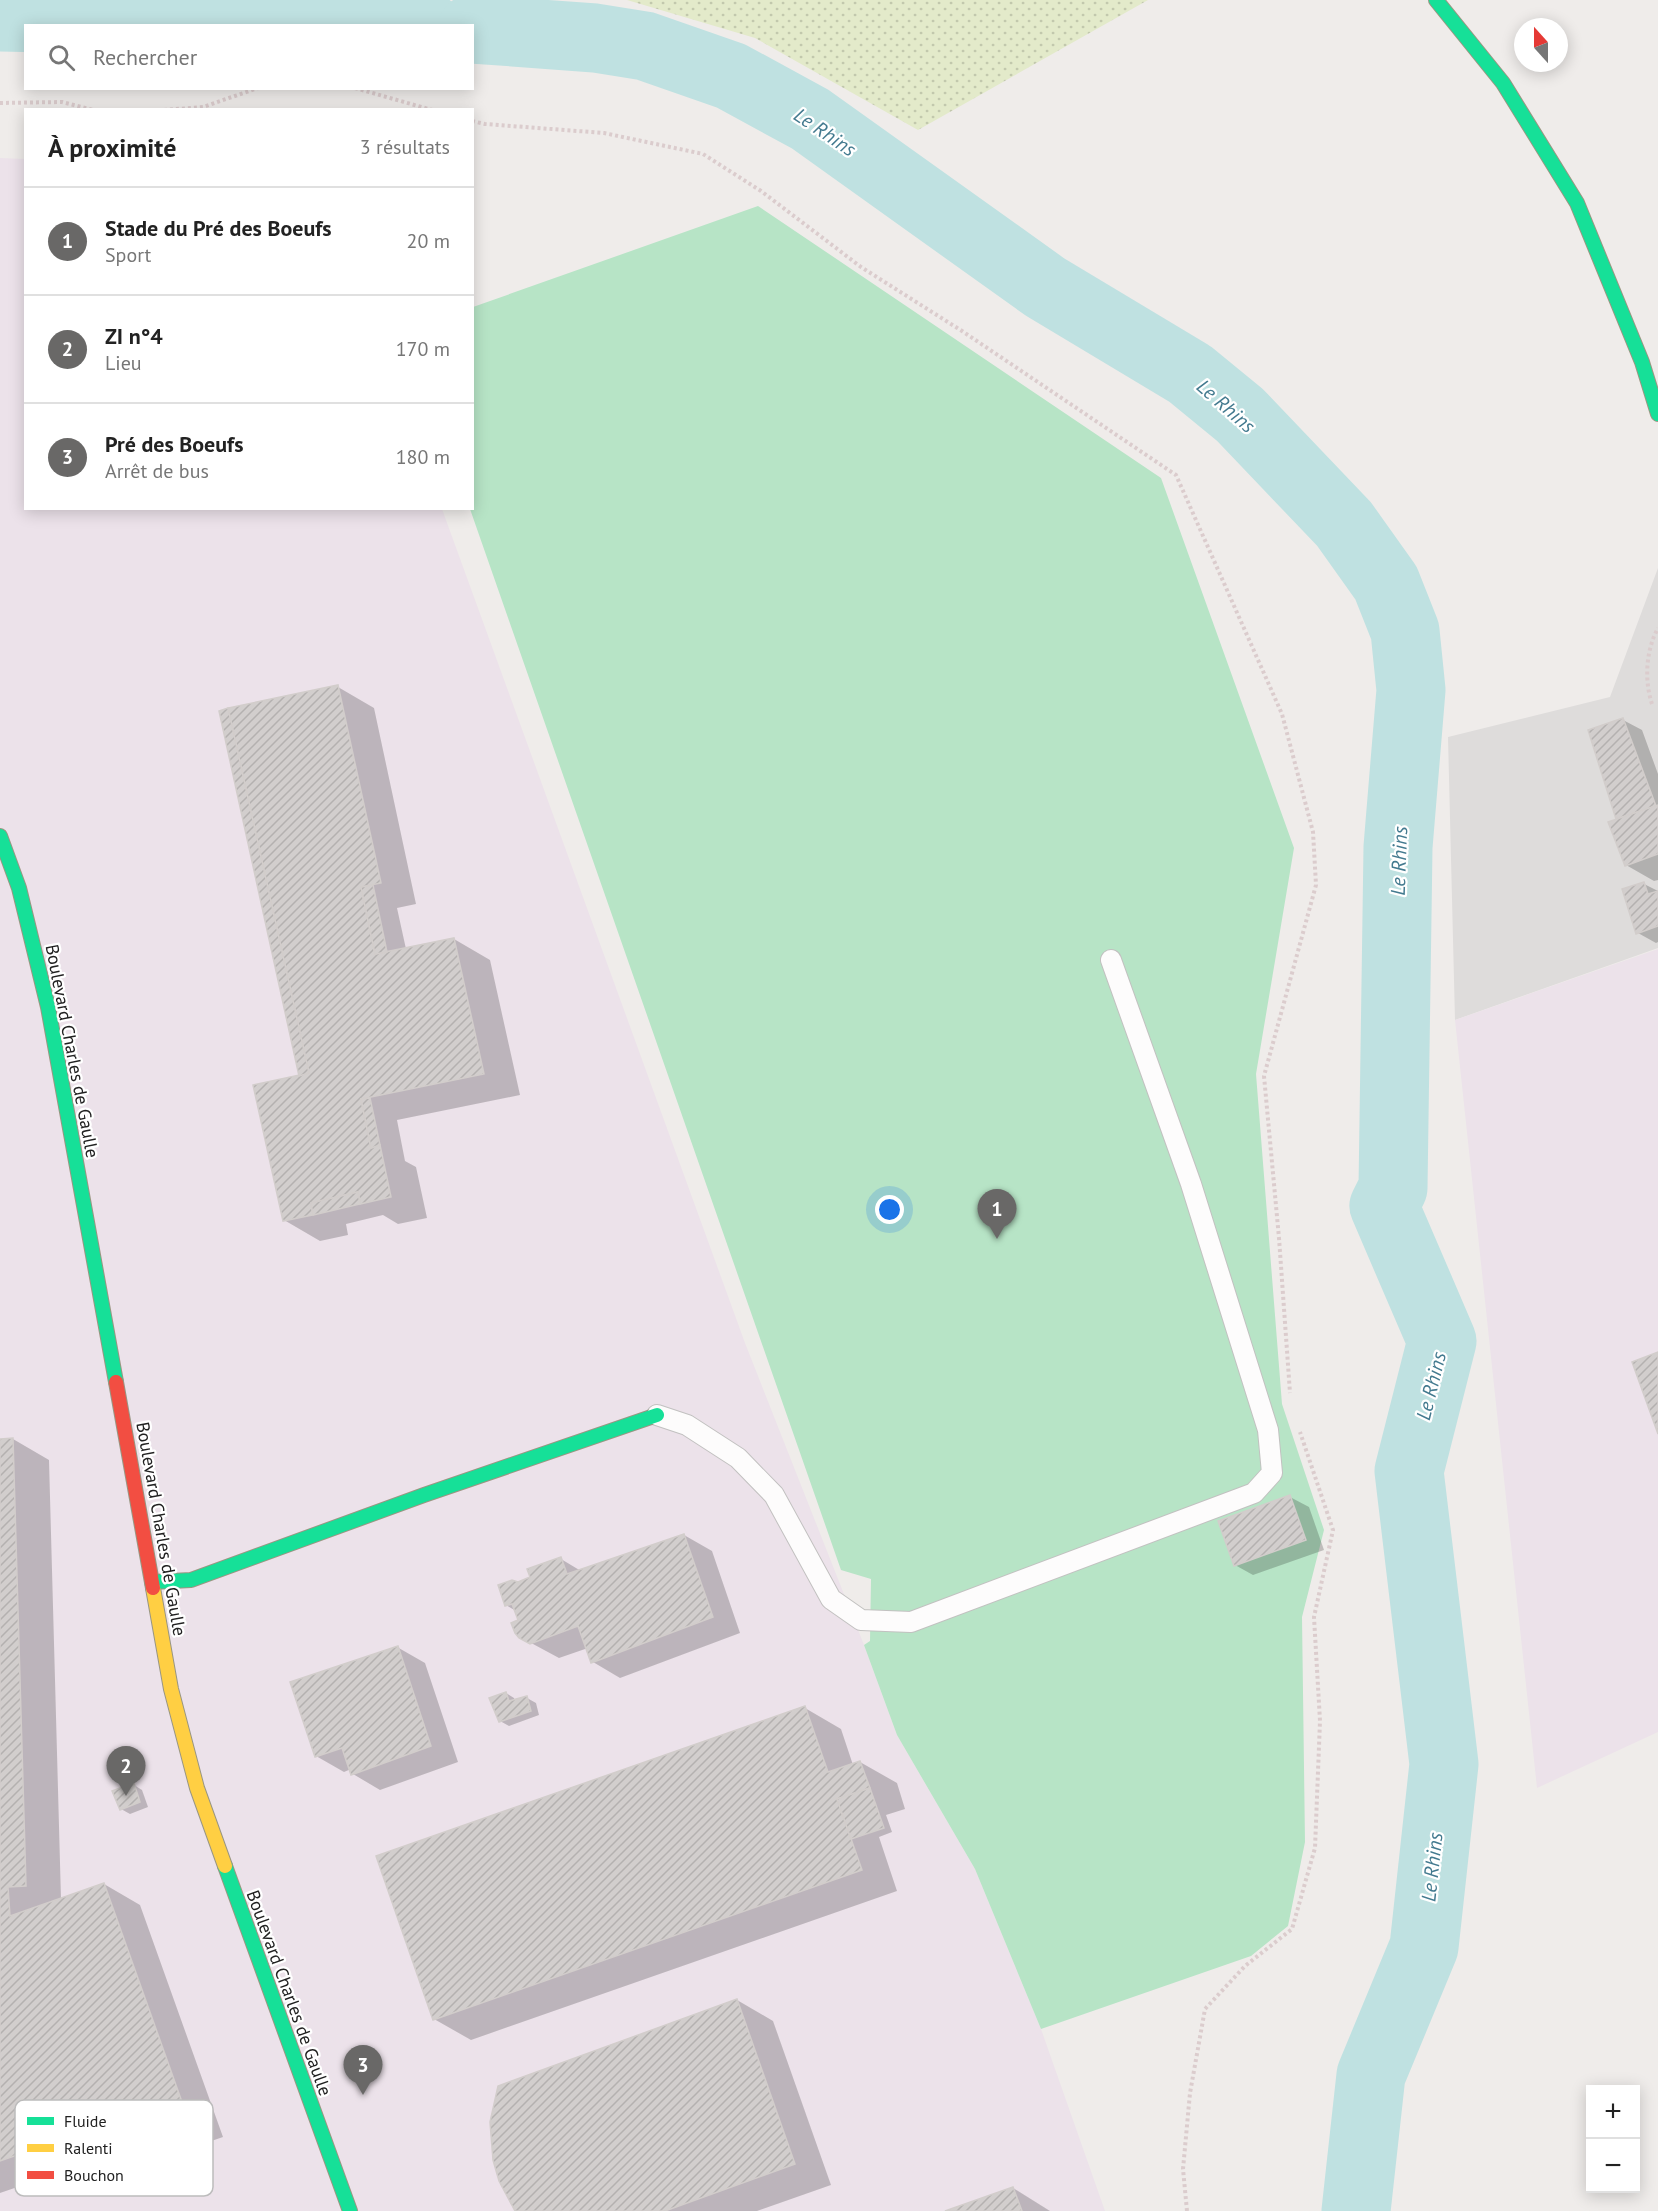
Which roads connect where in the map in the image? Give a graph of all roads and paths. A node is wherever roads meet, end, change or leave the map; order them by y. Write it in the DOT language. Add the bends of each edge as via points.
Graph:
graph roads {
  1 [pos="1436,0"];
  2 [pos="252,90"];
  3 [pos="362,90"];
  4 [pos="0,103"];
  5 [pos="85,108"];
  6 [pos="190,108"];
  7 [pos="425,108"];
  8 [pos="1658,414"];
  9 [pos="1658,628"];
  10 [pos="1652,704"];
  11 [pos="0,836"];
  12 [pos="1111,960"];
  13 [pos="657,1415"];
  14 [pos="152,1582"];
  15 [pos="350,2211"];
  1 -- 8 [label="street" via="1503,83 1577,203 1642,362"];
  2 -- 6 [label="path"];
  3 -- 7 [label="path"];
  4 -- 5 [label="path" via="62,102"];
  9 -- 10 [label="path" via="1647,662"];
  11 -- 14 [label="street, Boulevard Charles de Gaulle" via="19,888 48,1007"];
  12 -- 13 [label="lane" via="1191,1184 1268,1430 1272,1473 1254,1492 911,1622 861,1620 831,1599 774,1495 745,1465 687,1425"];
  13 -- 14 [label="street" via="191,1580"];
  14 -- 15 [label="street, Boulevard Charles de Gaulle" via="171,1689 197,1788"];
}
